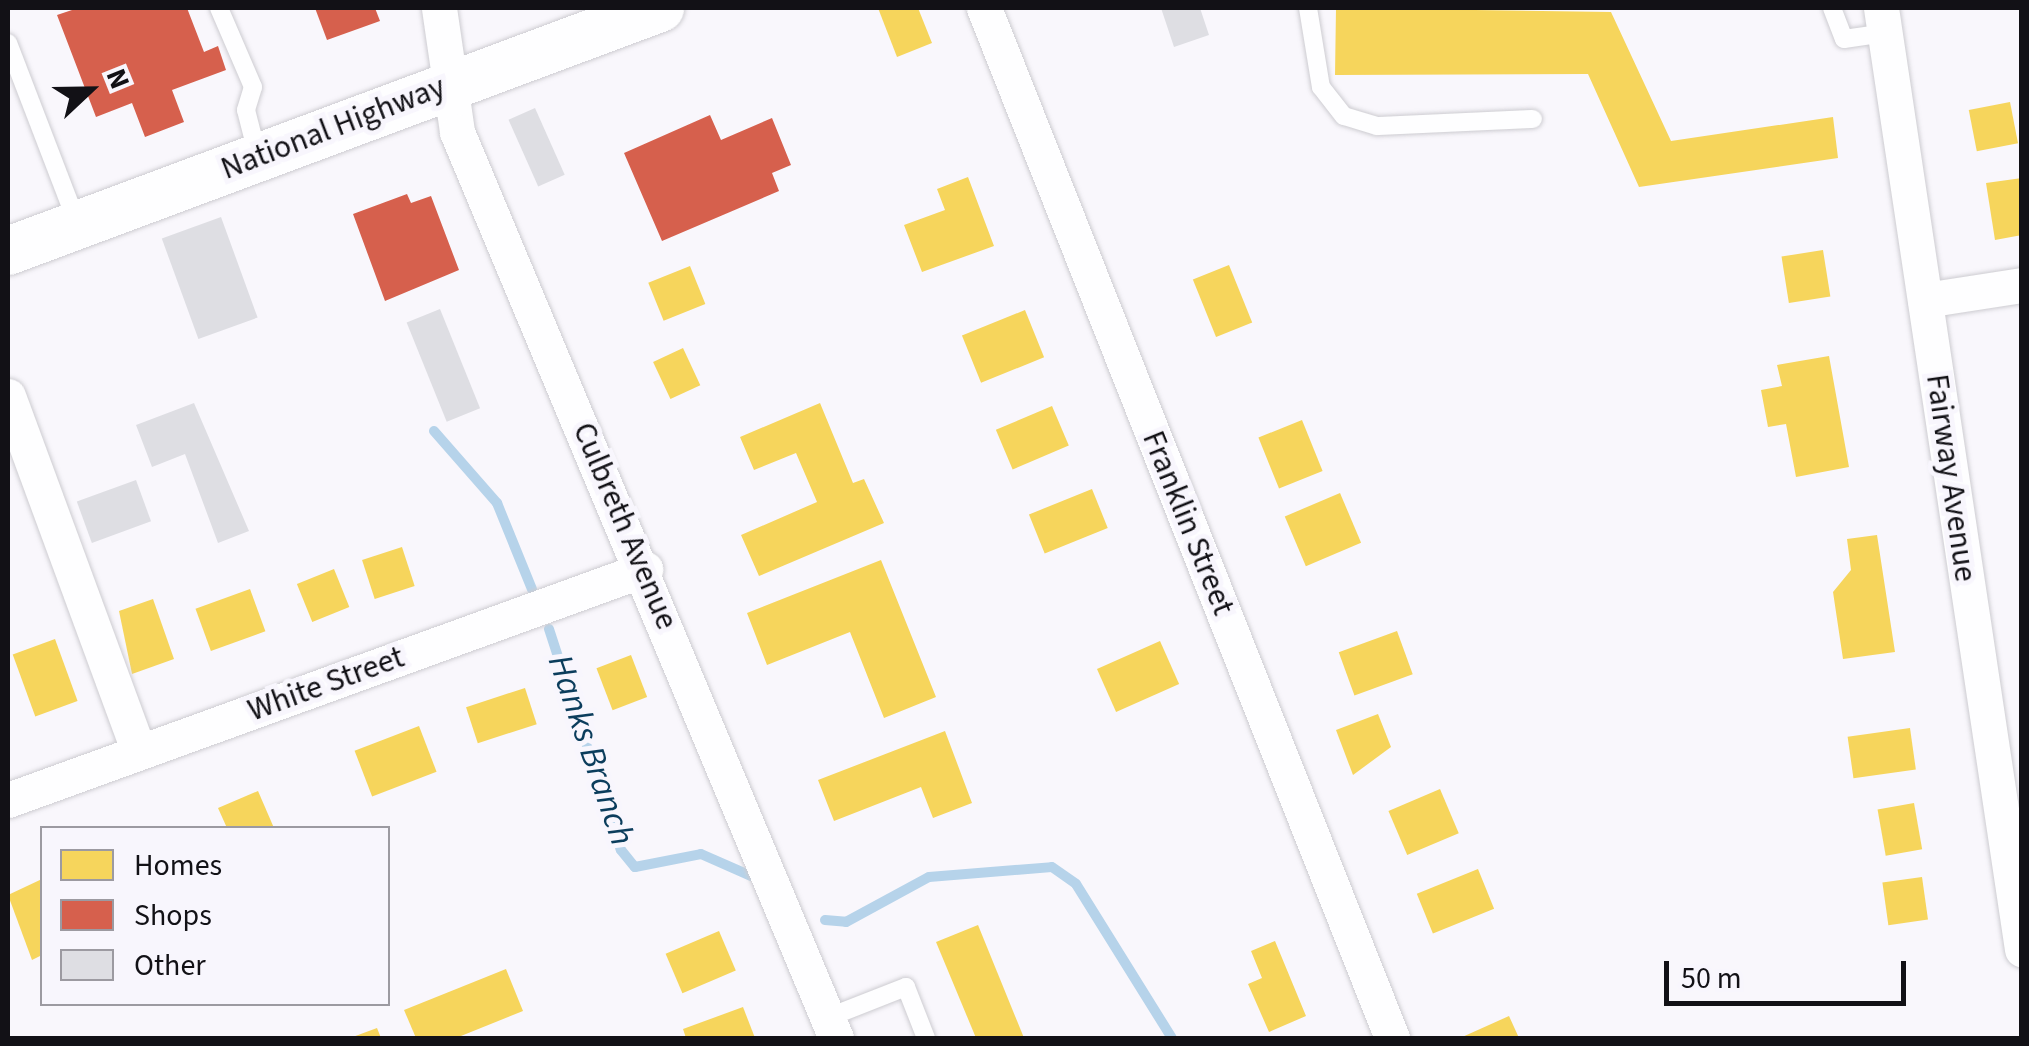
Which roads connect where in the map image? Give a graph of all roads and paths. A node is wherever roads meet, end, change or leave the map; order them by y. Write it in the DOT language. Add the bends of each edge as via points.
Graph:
graph roads {
  1 [pos="219,8"];
  2 [pos="439,8"];
  3 [pos="660,8"];
  4 [pos="984,8"];
  5 [pos="1308,8"];
  6 [pos="1832,8"];
  7 [pos="1883,20"];
  8 [pos="8,44"];
  9 [pos="450,83"];
  10 [pos="1532,119"];
  11 [pos="258,157"];
  12 [pos="78,226"];
  13 [pos="8,251"];
  14 [pos="2022,285"];
  15 [pos="1925,300"];
  16 [pos="8,396"];
  17 [pos="645,569"];
  18 [pos="139,752"];
  19 [pos="2010,793"];
  20 [pos="8,800"];
  21 [pos="2022,948"];
  22 [pos="831,1028"];
  23 [pos="926,1038"];
  24 [pos="1392,1038"];
  1 -- 11 [label="lane" via="253,87 246,110"];
  2 -- 9 [label="street, Culbreth Avenue"];
  3 -- 9 [label="main road, National Highway"];
  4 -- 24 [label="street, Franklin Street"];
  5 -- 10 [label="lane" via="1322,87 1344,116 1377,126"];
  6 -- 7 [label="lane" via="1844,39"];
  7 -- 15 [label="street, Fairway Avenue"];
  8 -- 12 [label="lane"];
  9 -- 11 [label="main road, National Highway"];
  9 -- 17 [label="street, Culbreth Avenue" via="457,132"];
  11 -- 12 [label="main road, National Highway"];
  12 -- 13 [label="main road, National Highway"];
  14 -- 15 [label="street"];
  15 -- 19 [label="street, Fairway Avenue"];
  16 -- 18 [label="street"];
  17 -- 18 [label="street, White Street"];
  17 -- 22 [label="street, Culbreth Avenue"];
  18 -- 20 [label="street, White Street"];
  19 -- 21 [label="street, Fairway Avenue"];
  22 -- 23 [label="lane" via="906,987"];
}
